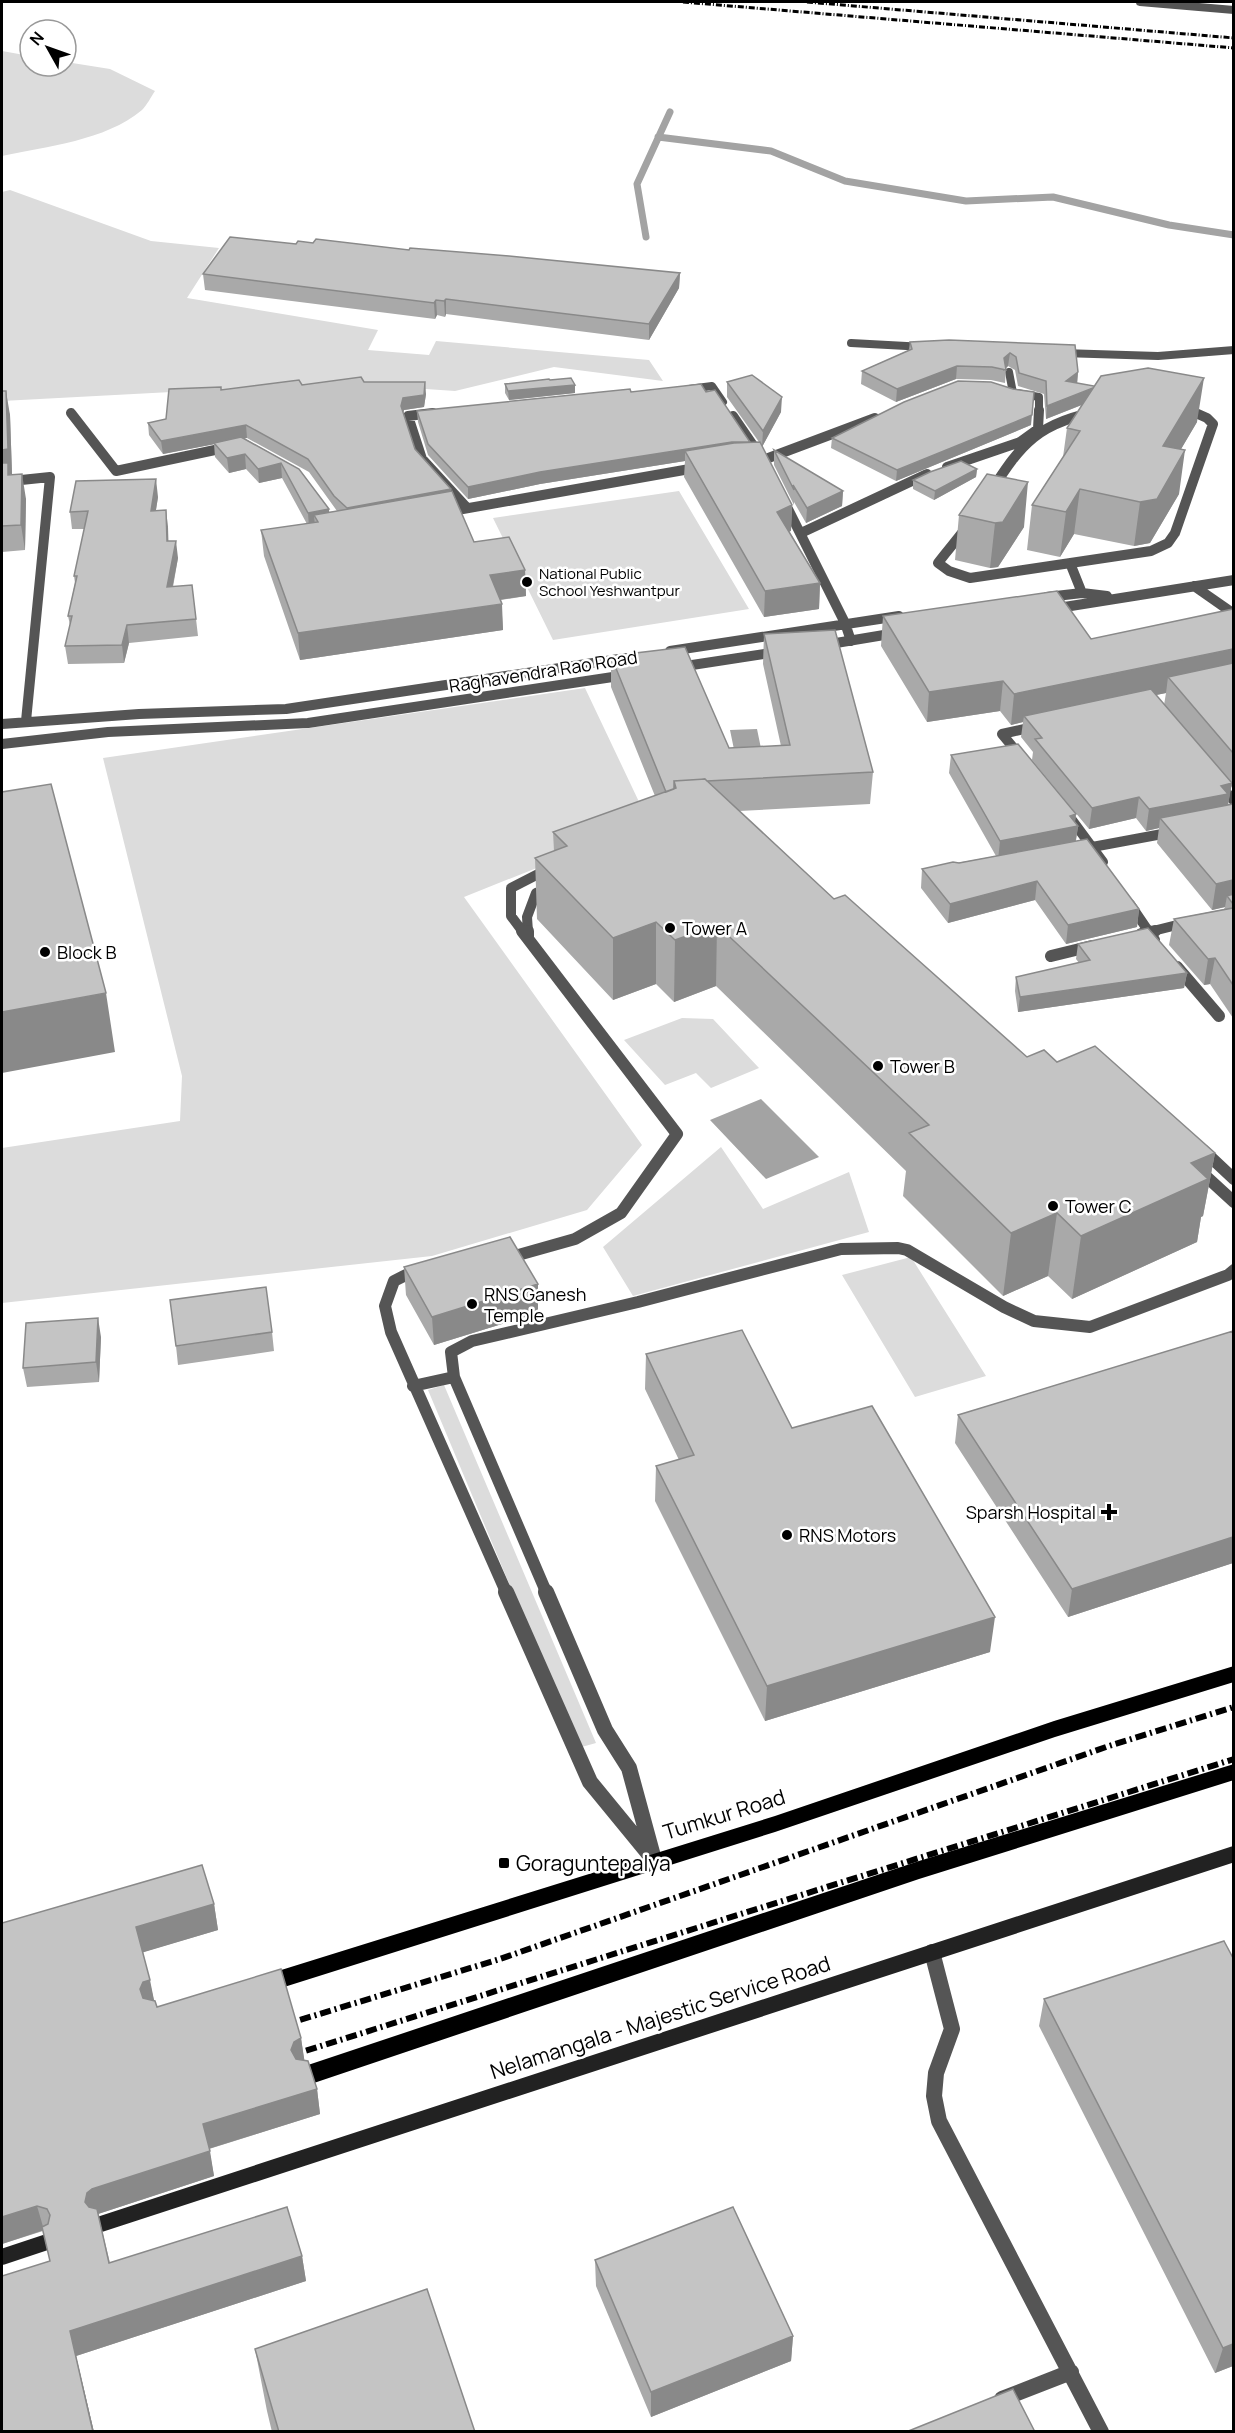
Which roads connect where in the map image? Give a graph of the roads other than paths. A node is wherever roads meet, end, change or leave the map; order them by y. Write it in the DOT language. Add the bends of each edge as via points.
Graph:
graph roads {
  1 [pos="1140,2"];
  2 [pos="1233,10"];
  3 [pos="851,343"];
  4 [pos="935,348"];
  5 [pos="1233,350"];
  6 [pos="1051,353"];
  7 [pos="1009,372"];
  8 [pos="680,389"];
  9 [pos="1002,389"];
  10 [pos="1013,393"];
  11 [pos="1111,397"];
  12 [pos="444,412"];
  13 [pos="70,413"];
  14 [pos="883,415"];
  15 [pos="1037,421"];
  16 [pos="244,444"];
  17 [pos="763,460"];
  18 [pos="743,461"];
  19 [pos="710,466"];
  20 [pos="768,471"];
  21 [pos="2,482"];
  22 [pos="779,491"];
  23 [pos="467,508"];
  24 [pos="434,514"];
  25 [pos="801,533"];
  26 [pos="1070,563"];
  27 [pos="1233,580"];
  28 [pos="1194,586"];
  29 [pos="1082,593"];
  30 [pos="1122,598"];
  31 [pos="1035,599"];
  32 [pos="1039,611"];
  33 [pos="916,614"];
  34 [pos="1233,614"];
  35 [pos="845,623"];
  36 [pos="910,631"];
  37 [pos="851,640"];
  38 [pos="815,646"];
  39 [pos="791,650"];
  40 [pos="656,653"];
  41 [pos="633,657"];
  42 [pos="674,668"];
  43 [pos="639,673"];
  44 [pos="26,721"];
  45 [pos="2,724"];
  46 [pos="1047,724"];
  47 [pos="2,744"];
  48 [pos="1030,768"];
  49 [pos="1211,774"];
  50 [pos="1233,801"];
  51 [pos="1058,803"];
  52 [pos="1187,830"];
  53 [pos="1094,847"];
  54 [pos="1071,852"];
  55 [pos="563,864"];
  56 [pos="1112,875"];
  57 [pos="566,882"];
  58 [pos="1124,894"];
  59 [pos="1201,919"];
  60 [pos="1148,932"];
  61 [pos="1126,938"];
  62 [pos="528,939"];
  63 [pos="1105,943"];
  64 [pos="1051,956"];
  65 [pos="1219,1016"];
  66 [pos="1192,1141"];
  67 [pos="1191,1162"];
  68 [pos="1233,1179"];
  69 [pos="1233,1202"];
  70 [pos="488,1263"];
  71 [pos="1233,1270"];
  72 [pos="432,1271"];
  73 [pos="454,1377"];
  74 [pos="414,1386"];
  75 [pos="1233,1674"];
  76 [pos="1233,1772"];
  77 [pos="1233,1854"];
  78 [pos="654,1860"];
  79 [pos="932,1952"];
  80 [pos="239,1992"];
  81 [pos="308,2075"];
  82 [pos="100,2224"];
  83 [pos="47,2242"];
  84 [pos="2,2256"];
  85 [pos="1071,2372"];
  86 [pos="983,2406"];
  87 [pos="1101,2432"];
  1 -- 2 [label="street"];
  3 -- 4 [label="street"];
  5 -- 6 [label="street" via="1158,356"];
  7 -- 10 [label="street"];
  8 -- 17 [label="street" via="712,387"];
  9 -- 10 [label="street"];
  10 -- 15 [label="street" via="1039,397"];
  11 -- 15 [label="street" via="1102,405"];
  12 -- 23 [label="street" via="408,416 422,459"];
  13 -- 16 [label="street" via="116,471"];
  14 -- 17 [label="street"];
  15 -- 25 [label="street" via="1038,429 1020,442 927,474"];
  17 -- 18 [label="street"];
  17 -- 20 [label="street"];
  19 -- 23 [label="street"];
  21 -- 44 [label="street" via="50,477"];
  22 -- 25 [label="street"];
  23 -- 24 [label="street"];
  25 -- 35 [label="street"];
  26 -- 26 [label="street" via="1151,551 1168,543 1175,533 1212,424 1207,416 1192,410 1142,405 1085,412 1048,427 1020,448 939,563 970,578"];
  26 -- 29 [label="street"];
  27 -- 28 [label="street"];
  28 -- 30 [label="street"];
  28 -- 34 [label="street"];
  29 -- 30 [label="street"];
  29 -- 31 [label="street"];
  30 -- 32 [label="street"];
  33 -- 35 [label="street, Raghavendra Rao Road"];
  35 -- 37 [label="street"];
  35 -- 40 [label="street, Raghavendra Rao Road"];
  36 -- 37 [label="street"];
  37 -- 38 [label="street"];
  39 -- 42 [label="street"];
  41 -- 44 [label="street, Raghavendra Rao Road" via="286,709"];
  43 -- 47 [label="street, Raghavendra Rao Road" via="308,723 108,732"];
  44 -- 45 [label="street, Raghavendra Rao Road"];
  46 -- 48 [label="street" via="1002,734"];
  49 -- 50 [label="street"];
  51 -- 53 [label="street"];
  52 -- 53 [label="street"];
  53 -- 54 [label="street"];
  53 -- 56 [label="street"];
  55 -- 62 [label="street" via="542,870 511,888 511,916"];
  57 -- 62 [label="street" via="536,893 527,917"];
  58 -- 60 [label="street"];
  59 -- 60 [label="street"];
  60 -- 61 [label="street"];
  60 -- 65 [label="street"];
  62 -- 70 [label="street" via="677,1134 621,1213 575,1239"];
  63 -- 64 [label="street"];
  66 -- 68 [label="street"];
  67 -- 69 [label="street"];
  71 -- 73 [label="street" via="1090,1327 1069,1327 1035,1321 1004,1307 907,1250 841,1249 472,1341 451,1352"];
  72 -- 74 [label="street" via="410,1273 394,1281 385,1306 391,1332"];
  73 -- 74 [label="street"];
  73 -- 78 [label="street" via="605,1730 629,1768"];
  74 -- 78 [label="street" via="590,1782"];
  75 -- 78 [label="highway, Tumkur Road"];
  76 -- 81 [label="highway" via="919,1870"];
  77 -- 79 [label="main road, Nelamangala - Majestic Service Road"];
  78 -- 80 [label="highway, Tumkur Road"];
  79 -- 82 [label="main road, Nelamangala - Majestic Service Road"];
  79 -- 85 [label="street" via="952,2029 937,2060 934,2089 939,2121"];
  83 -- 84 [label="main road"];
  85 -- 86 [label="street"];
  85 -- 87 [label="street"];
}
